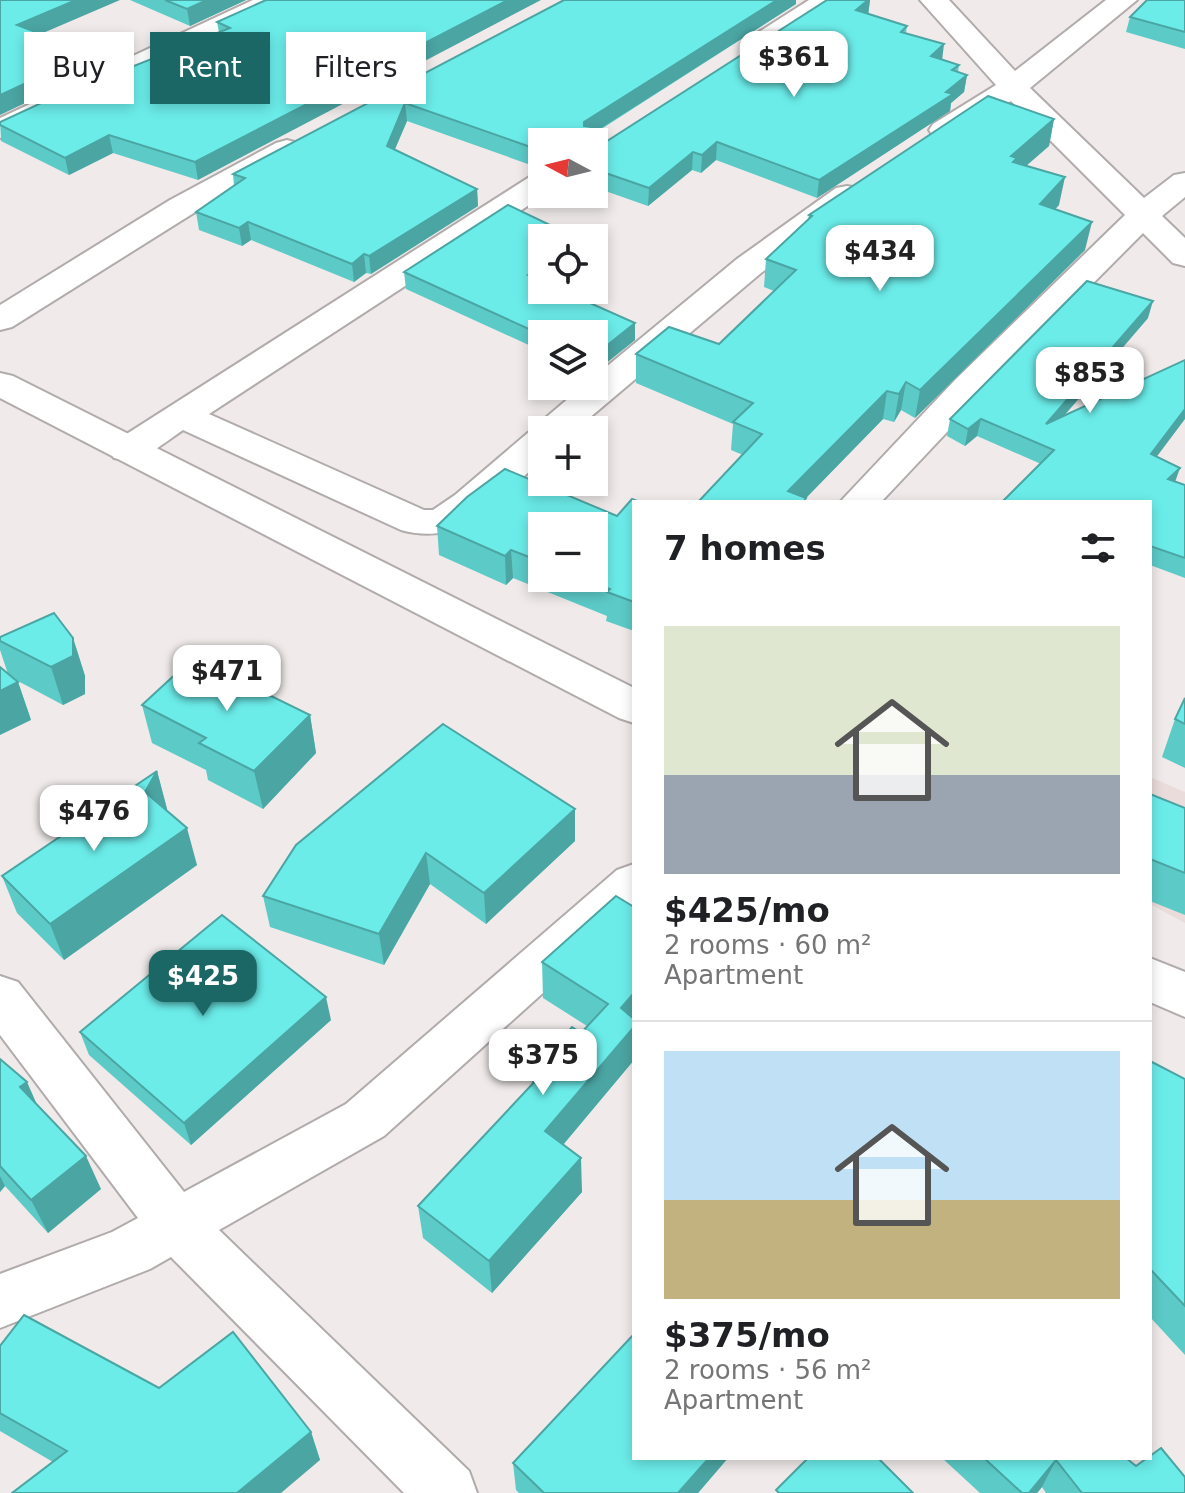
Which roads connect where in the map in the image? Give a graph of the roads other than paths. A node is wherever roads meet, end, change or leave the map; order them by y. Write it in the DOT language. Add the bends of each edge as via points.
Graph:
graph roads {
  1 [pos="275,0"];
  2 [pos="827,0"];
  3 [pos="934,0"];
  4 [pos="1123,0"];
  5 [pos="740,57"];
  6 [pos="1013,87"];
  7 [pos="0,129"];
  8 [pos="317,132"];
  9 [pos="919,146"];
  10 [pos="869,179"];
  11 [pos="1185,182"];
  12 [pos="528,192"];
  13 [pos="1143,215"];
  14 [pos="1185,256"];
  15 [pos="0,320"];
  16 [pos="0,384"];
  17 [pos="183,416"];
  18 [pos="569,416"];
  19 [pos="127,450"];
  20 [pos="528,451"];
  21 [pos="861,500"];
  22 [pos="632,706"];
  23 [pos="632,885"];
  24 [pos="1152,979"];
  25 [pos="1185,996"];
  26 [pos="0,997"];
  27 [pos="176,1225"];
  28 [pos="0,1301"];
  29 [pos="447,1493"];
  1 -- 7 [label="street"];
  2 -- 5 [label="street"];
  3 -- 6 [label="street"];
  4 -- 6 [label="street"];
  6 -- 9 [label="street"];
  6 -- 13 [label="street"];
  8 -- 15 [label="street" via="181,207"];
  10 -- 18 [label="street" via="749,266"];
  11 -- 13 [label="street"];
  12 -- 17 [label="street"];
  13 -- 14 [label="street"];
  13 -- 21 [label="street"];
  16 -- 19 [label="street"];
  17 -- 19 [label="street"];
  17 -- 20 [label="street" via="431,524 459,510"];
  19 -- 22 [label="street"];
  23 -- 27 [label="street" via="365,1120"];
  24 -- 25 [label="street"];
  26 -- 27 [label="street"];
  27 -- 28 [label="street" via="130,1251"];
  27 -- 29 [label="street"];
}
